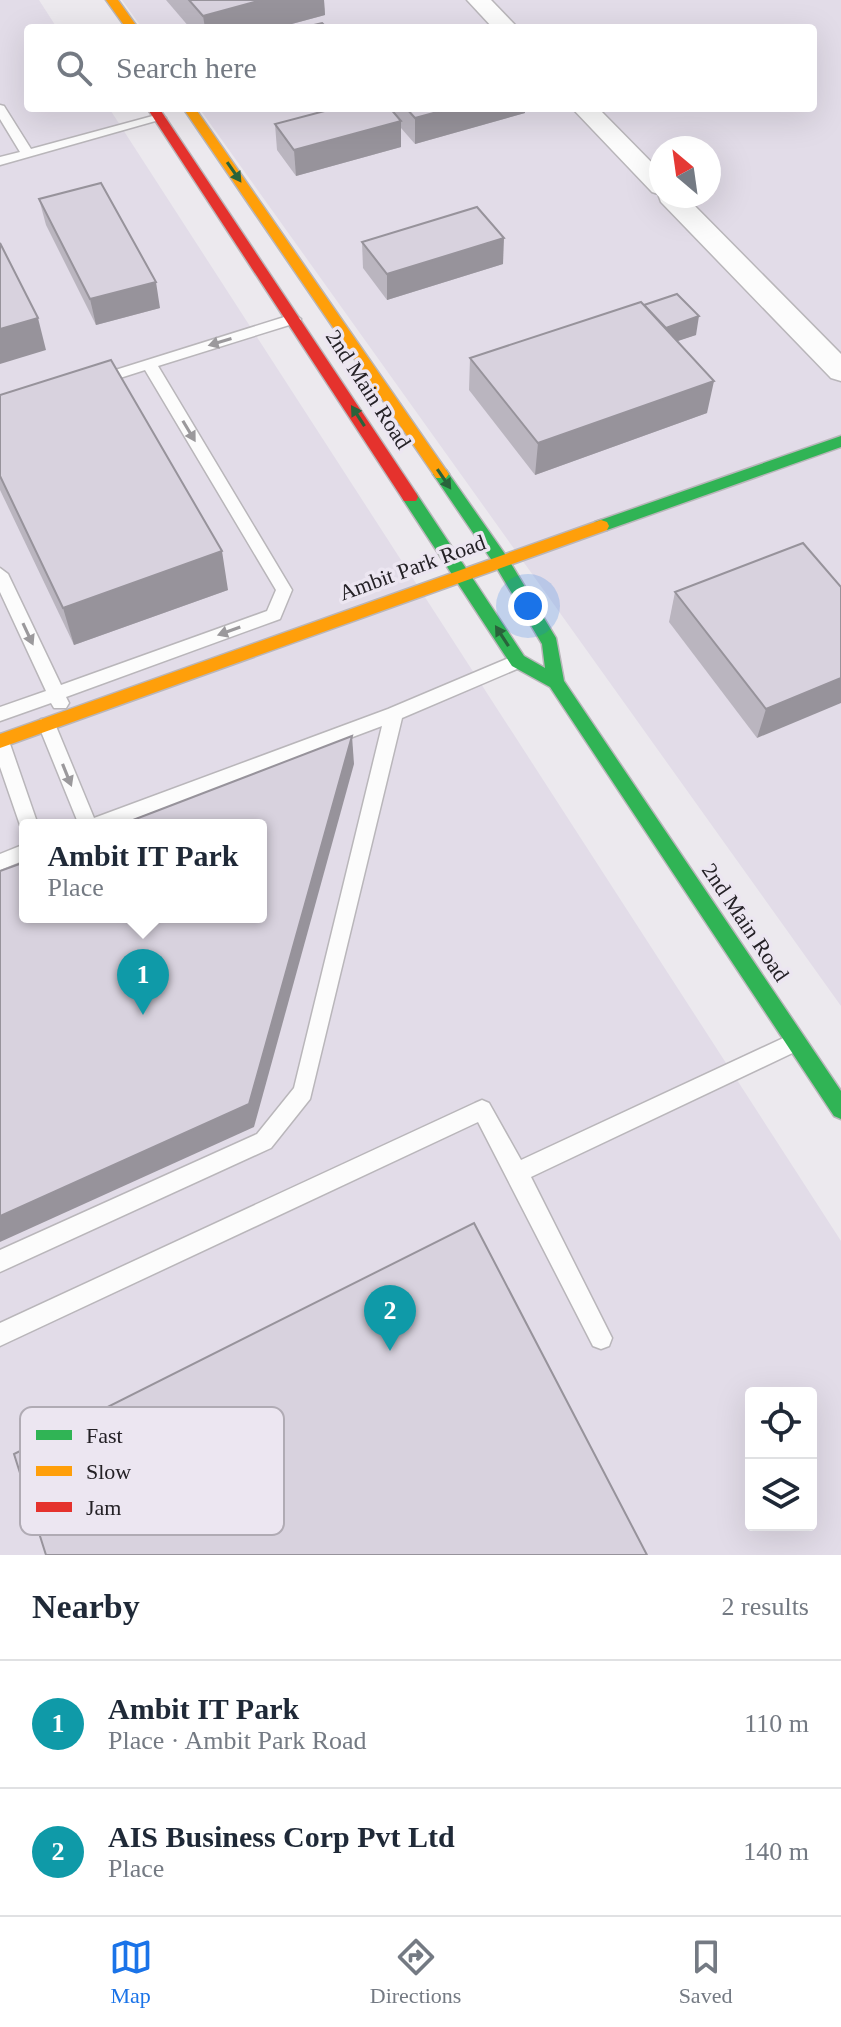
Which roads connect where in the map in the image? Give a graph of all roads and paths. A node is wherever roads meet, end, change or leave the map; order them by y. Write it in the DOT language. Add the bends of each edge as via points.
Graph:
graph roads {
  1 [pos="112,0"];
  2 [pos="478,0"];
  3 [pos="129,24"];
  4 [pos="502,24"];
  5 [pos="0,109"];
  6 [pos="192,112"];
  7 [pos="588,112"];
  8 [pos="156,113"];
  9 [pos="28,154"];
  10 [pos="0,161"];
  11 [pos="649,175"];
  12 [pos="682,208"];
  13 [pos="294,319"];
  14 [pos="149,364"];
  15 [pos="841,371"];
  16 [pos="89,383"];
  17 [pos="841,441"];
  18 [pos="501,561"];
  19 [pos="0,574"];
  20 [pos="463,575"];
  21 [pos="518,661"];
  22 [pos="556,682"];
  23 [pos="56,694"];
  24 [pos="0,714"];
  25 [pos="394,714"];
  26 [pos="66,717"];
  27 [pos="47,724"];
  28 [pos="0,741"];
  29 [pos="27,819"];
  30 [pos="86,819"];
  31 [pos="113,819"];
  32 [pos="19,854"];
  33 [pos="0,862"];
  34 [pos="797,1040"];
  35 [pos="841,1109"];
  36 [pos="517,1173"];
  37 [pos="0,1261"];
  38 [pos="0,1335"];
  39 [pos="601,1338"];
  1 -- 3 [label="main road"];
  2 -- 4 [label="street"];
  5 -- 9 [label="lane"];
  6 -- 18 [label="main road, 2nd Main Road, one-way"];
  7 -- 11 [label="street"];
  8 -- 9 [label="lane"];
  8 -- 13 [label="main road, 2nd Main Road"];
  9 -- 10 [label="lane"];
  12 -- 15 [label="street"];
  13 -- 14 [label="lane, one-way"];
  20 -- 13 [label="main road, 2nd Main Road, one-way"];
  14 -- 16 [label="lane"];
  14 -- 23 [label="lane, one-way" via="284,590 274,615"];
  17 -- 18 [label="main road, Ambit Park Road"];
  18 -- 20 [label="main road, Ambit Park Road"];
  18 -- 22 [label="main road, 2nd Main Road" via="550,643"];
  19 -- 23 [label="lane, one-way"];
  21 -- 20 [label="main road, 2nd Main Road, one-way"];
  20 -- 26 [label="main road, Ambit Park Road"];
  21 -- 22 [label="main road, 2nd Main Road"];
  21 -- 25 [label="lane"];
  22 -- 34 [label="main road, 2nd Main Road"];
  23 -- 24 [label="lane"];
  23 -- 26 [label="lane"];
  25 -- 31 [label="lane"];
  25 -- 37 [label="lane" via="303,1092 264,1141"];
  26 -- 27 [label="main road, Ambit Park Road"];
  27 -- 28 [label="main road, Ambit Park Road"];
  27 -- 30 [label="lane, one-way"];
  28 -- 29 [label="lane"];
  32 -- 33 [label="lane"];
  34 -- 35 [label="main road, 2nd Main Road"];
  34 -- 36 [label="lane"];
  36 -- 38 [label="lane" via="482,1110"];
  36 -- 39 [label="lane"];
}
